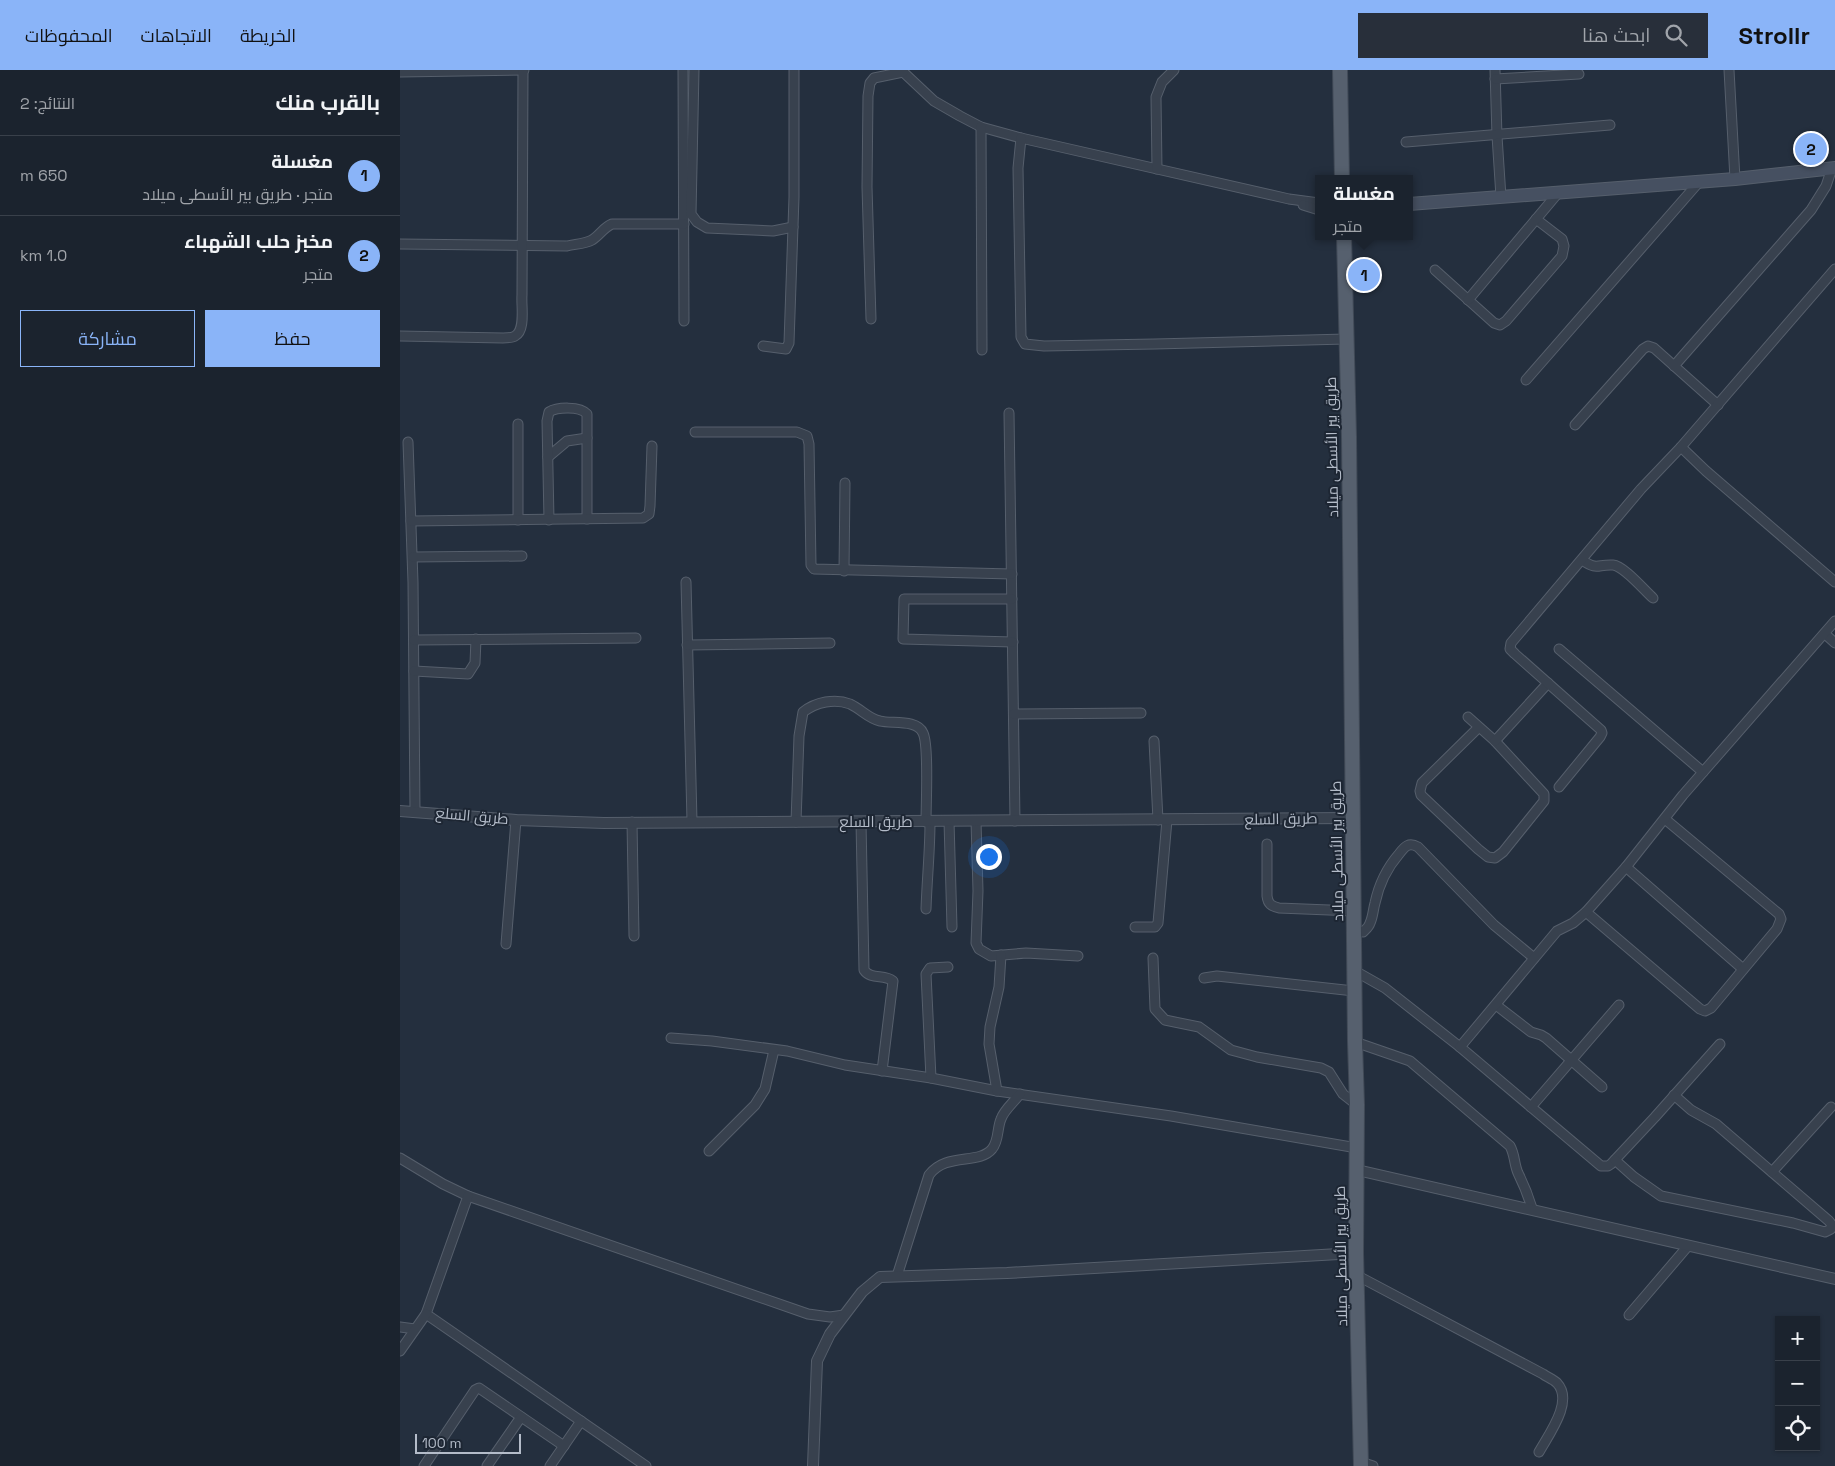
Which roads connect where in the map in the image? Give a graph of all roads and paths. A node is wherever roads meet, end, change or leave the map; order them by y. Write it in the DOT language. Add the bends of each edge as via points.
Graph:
graph roads {
  1 [pos="524,70"];
  2 [pos="683,70"];
  3 [pos="694,70"];
  4 [pos="794,70"];
  5 [pos="1174,70"];
  6 [pos="1340,70"];
  7 [pos="1729,70"];
  8 [pos="902,71"];
  9 [pos="400,72"];
  10 [pos="1578,74"];
  11 [pos="1495,75"];
  12 [pos="1610,125"];
  13 [pos="981,127"];
  14 [pos="1497,136"];
  15 [pos="1021,138"];
  16 [pos="1406,142"];
  17 [pos="1834,168"];
  18 [pos="1157,169"];
  19 [pos="1342,175"];
  20 [pos="1735,179"];
  21 [pos="1699,182"];
  22 [pos="1558,193"];
  23 [pos="1501,197"];
  24 [pos="1289,199"];
  25 [pos="1315,202"];
  26 [pos="1413,204"];
  27 [pos="1315,209"];
  28 [pos="1536,219"];
  29 [pos="684,224"];
  30 [pos="793,227"];
  31 [pos="1344,240"];
  32 [pos="400,244"];
  33 [pos="522,246"];
  34 [pos="1435,270"];
  35 [pos="1835,270"];
  36 [pos="1468,300"];
  37 [pos="871,319"];
  38 [pos="684,320"];
  39 [pos="400,336"];
  40 [pos="1346,340"];
  41 [pos="763,346"];
  42 [pos="982,350"];
  43 [pos="1674,366"];
  44 [pos="1526,380"];
  45 [pos="1718,405"];
  46 [pos="1009,413"];
  47 [pos="518,424"];
  48 [pos="1575,425"];
  49 [pos="695,432"];
  50 [pos="587,438"];
  51 [pos="408,442"];
  52 [pos="652,446"];
  53 [pos="1681,447"];
  54 [pos="548,457"];
  55 [pos="845,483"];
  56 [pos="587,519"];
  57 [pos="518,520"];
  58 [pos="549,520"];
  59 [pos="411,521"];
  60 [pos="522,556"];
  61 [pos="413,557"];
  62 [pos="1582,560"];
  63 [pos="844,571"];
  64 [pos="1012,574"];
  65 [pos="686,582"];
  66 [pos="1835,582"];
  67 [pos="1653,598"];
  68 [pos="1012,599"];
  69 [pos="1835,621"];
  70 [pos="1825,634"];
  71 [pos="636,638"];
  72 [pos="476,639"];
  73 [pos="414,640"];
  74 [pos="1013,642"];
  75 [pos="830,643"];
  76 [pos="1835,643"];
  77 [pos="687,645"];
  78 [pos="1559,648"];
  79 [pos="414,671"];
  80 [pos="1548,683"];
  81 [pos="1141,713"];
  82 [pos="1014,714"];
  83 [pos="1468,717"];
  84 [pos="1479,727"];
  85 [pos="1154,741"];
  86 [pos="1495,742"];
  87 [pos="1703,772"];
  88 [pos="1560,787"];
  89 [pos="400,811"];
  90 [pos="415,811"];
  91 [pos="1353,818"];
  92 [pos="1665,819"];
  93 [pos="516,820"];
  94 [pos="1162,820"];
  95 [pos="692,821"];
  96 [pos="976,821"];
  97 [pos="1015,821"];
  98 [pos="632,822"];
  99 [pos="796,822"];
  100 [pos="861,822"];
  101 [pos="928,822"];
  102 [pos="949,822"];
  103 [pos="1267,844"];
  104 [pos="1626,867"];
  105 [pos="926,909"];
  106 [pos="1354,911"];
  107 [pos="1586,912"];
  108 [pos="952,927"];
  109 [pos="1135,927"];
  110 [pos="1354,930"];
  111 [pos="634,936"];
  112 [pos="506,944"];
  113 [pos="1001,955"];
  114 [pos="1078,956"];
  115 [pos="1153,958"];
  116 [pos="1534,958"];
  117 [pos="948,967"];
  118 [pos="1743,968"];
  119 [pos="1354,972"];
  120 [pos="1204,978"];
  121 [pos="1354,991"];
  122 [pos="1496,1005"];
  123 [pos="1620,1005"];
  124 [pos="671,1038"];
  125 [pos="1355,1042"];
  126 [pos="1720,1044"];
  127 [pos="1460,1046"];
  128 [pos="774,1050"];
  129 [pos="1571,1060"];
  130 [pos="882,1071"];
  131 [pos="931,1078"];
  132 [pos="1602,1087"];
  133 [pos="998,1091"];
  134 [pos="1020,1094"];
  135 [pos="1674,1095"];
  136 [pos="1357,1105"];
  137 [pos="1532,1107"];
  138 [pos="1831,1107"];
  139 [pos="1357,1148"];
  140 [pos="709,1151"];
  141 [pos="400,1158"];
  142 [pos="1615,1160"];
  143 [pos="1357,1170"];
  144 [pos="1772,1172"];
  145 [pos="468,1196"];
  146 [pos="1532,1208"];
  147 [pos="1833,1225"];
  148 [pos="1688,1246"];
  149 [pos="1356,1253"];
  150 [pos="897,1276"];
  151 [pos="1358,1276"];
  152 [pos="1835,1279"];
  153 [pos="426,1314"];
  154 [pos="844,1315"];
  155 [pos="1629,1315"];
  156 [pos="400,1327"];
  157 [pos="415,1329"];
  158 [pos="400,1351"];
  159 [pos="521,1417"];
  160 [pos="581,1421"];
  161 [pos="564,1446"];
  162 [pos="1539,1452"];
  163 [pos="1365,1465"];
  164 [pos="424,1466"];
  165 [pos="487,1466"];
  166 [pos="550,1466"];
  167 [pos="646,1466"];
  168 [pos="813,1466"];
  1 -- 9 [label="street"];
  1 -- 33 [label="street"];
  2 -- 29 [label="street"];
  3 -- 30 [label="street" via="691,204 694,219 708,228 773,231"];
  4 -- 30 [label="street"];
  5 -- 18 [label="street" via="1162,82 1156,97"];
  6 -- 19 [label="main road"];
  7 -- 20 [label="street"];
  8 -- 13 [label="street" via="934,101"];
  8 -- 37 [label="street" via="874,78 868,96"];
  10 -- 11 [label="street"];
  11 -- 14 [label="street"];
  12 -- 14 [label="street"];
  13 -- 15 [label="street"];
  13 -- 42 [label="street"];
  14 -- 16 [label="street"];
  14 -- 23 [label="street"];
  15 -- 18 [label="street"];
  15 -- 40 [label="street" via="1018,168 1021,337 1025,344"];
  17 -- 20 [label="main road"];
  17 -- 43 [label="street" via="1811,210"];
  18 -- 24 [label="street"];
  20 -- 21 [label="main road"];
  21 -- 22 [label="main road"];
  21 -- 44 [label="street"];
  22 -- 23 [label="main road"];
  22 -- 28 [label="street"];
  23 -- 26 [label="main road"];
  24 -- 25 [label="street"];
  24 -- 27 [label="street"];
  28 -- 36 [label="street"];
  28 -- 36 [label="street" via="1562,239 1562,256 1500,325"];
  29 -- 33 [label="street" via="612,224 586,243"];
  29 -- 38 [label="street"];
  30 -- 41 [label="street" via="789,343 786,348"];
  31 -- 40 [label="main road, طريق بير الأسطى ميلاد"];
  32 -- 33 [label="street"];
  33 -- 39 [label="street" via="521,326 515,336 490,339"];
  34 -- 36 [label="street"];
  35 -- 45 [label="street"];
  40 -- 91 [label="main road, طريق بير الأسطى ميلاد"];
  43 -- 45 [label="street"];
  43 -- 48 [label="street" via="1648,346"];
  45 -- 53 [label="street"];
  46 -- 64 [label="street"];
  47 -- 57 [label="street"];
  49 -- 63 [label="street" via="797,432 807,436 811,565 818,570"];
  50 -- 54 [label="street" via="567,441"];
  50 -- 54 [label="street" via="585,411 554,409 549,412 547,421"];
  50 -- 56 [label="street"];
  51 -- 59 [label="street"];
  52 -- 56 [label="street" via="649,514 643,518"];
  53 -- 62 [label="street"];
  53 -- 66 [label="street"];
  54 -- 58 [label="street"];
  55 -- 63 [label="street"];
  56 -- 58 [label="street"];
  57 -- 58 [label="street"];
  57 -- 59 [label="street"];
  59 -- 61 [label="street"];
  60 -- 61 [label="street"];
  61 -- 73 [label="street"];
  62 -- 67 [label="street" via="1595,567 1613,565 1622,569"];
  62 -- 80 [label="street" via="1511,642 1510,649"];
  63 -- 64 [label="street"];
  64 -- 68 [label="street"];
  65 -- 77 [label="street"];
  68 -- 74 [label="street"];
  68 -- 74 [label="street" via="904,598 903,638"];
  69 -- 70 [label="street"];
  70 -- 76 [label="street"];
  70 -- 87 [label="street"];
  71 -- 72 [label="street"];
  72 -- 73 [label="street"];
  72 -- 79 [label="street" via="475,663 468,674"];
  73 -- 79 [label="street"];
  74 -- 82 [label="street"];
  75 -- 77 [label="street"];
  77 -- 95 [label="street"];
  78 -- 87 [label="street"];
  79 -- 90 [label="street"];
  80 -- 86 [label="street"];
  80 -- 88 [label="street" via="1602,733"];
  81 -- 82 [label="street"];
  82 -- 97 [label="street"];
  83 -- 84 [label="street"];
  84 -- 86 [label="street"];
  84 -- 86 [label="street" via="1422,783 1420,791 1478,849 1495,858 1544,801 1544,797 1542,790"];
  85 -- 94 [label="street"];
  87 -- 92 [label="street"];
  89 -- 90 [label="street, طريق السلع"];
  90 -- 93 [label="street, طريق السلع"];
  91 -- 94 [label="street, طريق السلع"];
  91 -- 106 [label="main road, طريق بير الأسطى ميلاد"];
  92 -- 104 [label="street"];
  92 -- 118 [label="street" via="1779,914 1781,923"];
  93 -- 98 [label="street, طريق السلع"];
  93 -- 112 [label="street"];
  94 -- 97 [label="street, طريق السلع"];
  94 -- 109 [label="street" via="1158,923 1154,927"];
  95 -- 98 [label="street, طريق السلع"];
  95 -- 99 [label="street, طريق السلع"];
  96 -- 97 [label="street, طريق السلع"];
  96 -- 102 [label="street, طريق السلع"];
  96 -- 113 [label="street" via="976,943 984,953"];
  98 -- 111 [label="street"];
  99 -- 100 [label="street, طريق السلع"];
  99 -- 101 [label="street" via="803,712 831,702 850,704 873,719 908,724 923,733"];
  100 -- 101 [label="street, طريق السلع"];
  100 -- 130 [label="street" via="864,970 869,975 893,981"];
  101 -- 102 [label="street, طريق السلع"];
  101 -- 105 [label="street" via="930,852"];
  102 -- 108 [label="street"];
  103 -- 106 [label="street" via="1266,896 1271,906"];
  104 -- 107 [label="street"];
  104 -- 118 [label="street"];
  106 -- 110 [label="main road, طريق بير الأسطى ميلاد"];
  107 -- 116 [label="street" via="1558,931"];
  107 -- 118 [label="street" via="1705,1011 1711,1008"];
  110 -- 116 [label="street" via="1363,932 1367,929 1380,884 1390,864 1405,847 1414,844 1494,925"];
  110 -- 119 [label="main road, طريق بير الأسطى ميلاد"];
  113 -- 114 [label="street"];
  113 -- 133 [label="street" via="989,1044"];
  115 -- 136 [label="street" via="1155,1008 1165,1020 1199,1028 1232,1050 1321,1068 1329,1072 1343,1094"];
  116 -- 122 [label="street"];
  117 -- 131 [label="street" via="930,968 926,974"];
  119 -- 121 [label="main road, طريق بير الأسطى ميلاد"];
  119 -- 127 [label="street" via="1385,988"];
  120 -- 121 [label="street" via="1217,976"];
  121 -- 125 [label="main road, طريق بير الأسطى ميلاد"];
  122 -- 127 [label="street"];
  122 -- 129 [label="street" via="1531,1032 1541,1034"];
  123 -- 129 [label="street"];
  124 -- 128 [label="street"];
  125 -- 136 [label="main road, طريق بير الأسطى ميلاد"];
  125 -- 146 [label="street" via="1410,1061 1510,1146"];
  126 -- 135 [label="street"];
  127 -- 137 [label="street"];
  128 -- 130 [label="street"];
  128 -- 140 [label="street" via="765,1089 755,1105"];
  129 -- 132 [label="street"];
  129 -- 137 [label="street"];
  130 -- 131 [label="street"];
  131 -- 133 [label="street"];
  133 -- 134 [label="street"];
  134 -- 139 [label="street"];
  134 -- 150 [label="street" via="1003,1114 992,1150 983,1155 944,1162 929,1175"];
  135 -- 142 [label="street"];
  135 -- 144 [label="street" via="1691,1110 1716,1124"];
  136 -- 139 [label="main road, طريق بير الأسطى ميلاد"];
  137 -- 142 [label="street" via="1601,1166 1608,1166"];
  138 -- 144 [label="street"];
  139 -- 143 [label="main road, طريق بير الأسطى ميلاد"];
  141 -- 145 [label="street"];
  142 -- 147 [label="street" via="1661,1196 1825,1232"];
  143 -- 146 [label="street"];
  143 -- 149 [label="main road, طريق بير الأسطى ميلاد"];
  144 -- 147 [label="street"];
  145 -- 153 [label="street"];
  145 -- 154 [label="street" via="808,1314"];
  146 -- 148 [label="street"];
  148 -- 152 [label="street"];
  148 -- 155 [label="street"];
  149 -- 150 [label="street" via="1007,1274"];
  149 -- 151 [label="main road, طريق بير الأسطى ميلاد"];
  150 -- 154 [label="street" via="880,1277 869,1284"];
  151 -- 162 [label="street" via="1557,1383 1564,1394 1563,1406"];
  151 -- 163 [label="main road, طريق بير الأسطى ميلاد"];
  153 -- 157 [label="street"];
  153 -- 160 [label="street"];
  154 -- 168 [label="street" via="817,1361"];
  156 -- 157 [label="street"];
  157 -- 158 [label="street"];
  159 -- 161 [label="street"];
  159 -- 164 [label="street" via="479,1388 475,1390"];
  159 -- 165 [label="street"];
  160 -- 161 [label="street"];
  160 -- 167 [label="street"];
  161 -- 166 [label="street"];
}
